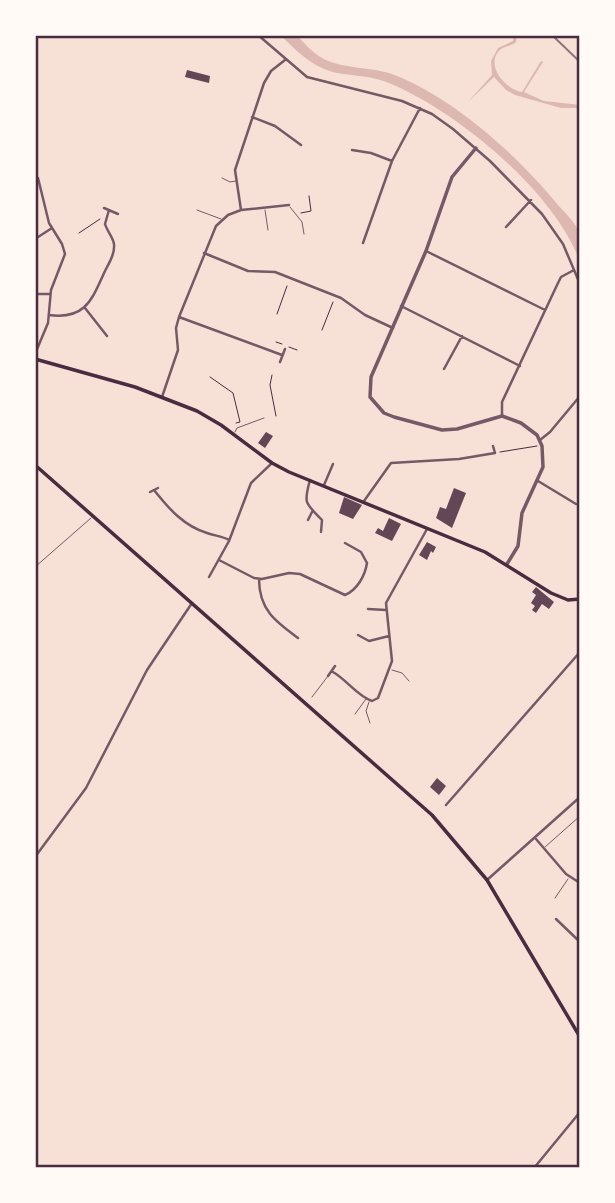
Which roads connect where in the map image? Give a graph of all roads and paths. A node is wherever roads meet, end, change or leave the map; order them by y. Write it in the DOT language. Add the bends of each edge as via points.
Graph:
graph roads {
  1 [pos="258,35"];
  2 [pos="285,60"];
  3 [pos="420,108"];
  4 [pos="252,117"];
  5 [pos="301,145"];
  6 [pos="476,148"];
  7 [pos="352,150"];
  8 [pos="392,161"];
  9 [pos="38,178"];
  10 [pos="222,178"];
  11 [pos="236,181"];
  12 [pos="309,197"];
  13 [pos="531,200"];
  14 [pos="289,205"];
  15 [pos="104,208"];
  16 [pos="265,208"];
  17 [pos="109,210"];
  18 [pos="197,210"];
  19 [pos="242,210"];
  20 [pos="118,214"];
  21 [pos="295,214"];
  22 [pos="221,219"];
  23 [pos="106,220"];
  24 [pos="506,227"];
  25 [pos="51,228"];
  26 [pos="268,230"];
  27 [pos="79,233"];
  28 [pos="304,233"];
  29 [pos="35,239"];
  30 [pos="363,243"];
  31 [pos="426,251"];
  32 [pos="204,253"];
  33 [pos="574,270"];
  34 [pos="580,284"];
  35 [pos="288,286"];
  36 [pos="35,294"];
  37 [pos="50,295"];
  38 [pos="333,302"];
  39 [pos="401,306"];
  40 [pos="85,307"];
  41 [pos="545,310"];
  42 [pos="276,314"];
  43 [pos="49,315"];
  44 [pos="178,317"];
  45 [pos="393,328"];
  46 [pos="322,330"];
  47 [pos="107,336"];
  48 [pos="462,336"];
  49 [pos="285,349"];
  50 [pos="282,355"];
  51 [pos="35,357"];
  52 [pos="280,362"];
  53 [pos="520,366"];
  54 [pos="444,369"];
  55 [pos="272,375"];
  56 [pos="210,377"];
  57 [pos="580,396"];
  58 [pos="162,397"];
  59 [pos="276,416"];
  60 [pos="502,416"];
  61 [pos="264,418"];
  62 [pos="236,423"];
  63 [pos="233,434"];
  64 [pos="540,440"];
  65 [pos="493,446"];
  66 [pos="542,446"];
  67 [pos="495,453"];
  68 [pos="272,463"];
  69 [pos="333,464"];
  70 [pos="35,465"];
  71 [pos="310,480"];
  72 [pos="538,481"];
  73 [pos="324,485"];
  74 [pos="154,490"];
  75 [pos="364,502"];
  76 [pos="576,504"];
  77 [pos="312,512"];
  78 [pos="94,516"];
  79 [pos="308,520"];
  80 [pos="427,528"];
  81 [pos="321,532"];
  82 [pos="229,540"];
  83 [pos="345,542"];
  84 [pos="219,560"];
  85 [pos="507,564"];
  86 [pos="35,567"];
  87 [pos="209,577"];
  88 [pos="259,579"];
  89 [pos="580,601"];
  90 [pos="192,603"];
  91 [pos="368,609"];
  92 [pos="386,610"];
  93 [pos="358,635"];
  94 [pos="389,636"];
  95 [pos="299,638"];
  96 [pos="580,652"];
  97 [pos="335,666"];
  98 [pos="390,669"];
  99 [pos="333,672"];
  100 [pos="328,677"];
  101 [pos="409,681"];
  102 [pos="312,696"];
  103 [pos="368,699"];
  104 [pos="355,714"];
  105 [pos="370,723"];
  106 [pos="445,794"];
  107 [pos="580,797"];
  108 [pos="451,799"];
  109 [pos="446,805"];
  110 [pos="580,816"];
  111 [pos="536,839"];
  112 [pos="544,848"];
  113 [pos="35,857"];
  114 [pos="569,877"];
  115 [pos="487,880"];
  116 [pos="580,883"];
  117 [pos="555,898"];
  118 [pos="556,919"];
  119 [pos="579,939"];
  120 [pos="580,1037"];
  121 [pos="580,1111"];
  122 [pos="534,1168"];
  1 -- 2 [label="street"];
  2 -- 3 [label="street" via="313,80 374,92"];
  2 -- 4 [label="street" via="266,79"];
  3 -- 6 [label="street"];
  3 -- 8 [label="street"];
  4 -- 5 [label="street" via="275,126"];
  4 -- 11 [label="street" via="236,166"];
  6 -- 13 [label="street"];
  6 -- 31 [label="street" via="452,177"];
  7 -- 8 [label="street"];
  8 -- 30 [label="street"];
  9 -- 25 [label="street"];
  10 -- 11 [label="lane"];
  11 -- 19 [label="street"];
  12 -- 21 [label="path" via="311,211"];
  13 -- 24 [label="street"];
  13 -- 33 [label="street" via="558,236"];
  14 -- 16 [label="street"];
  14 -- 21 [label="lane"];
  15 -- 17 [label="street"];
  16 -- 19 [label="street"];
  16 -- 26 [label="lane"];
  17 -- 20 [label="street"];
  17 -- 23 [label="street"];
  18 -- 22 [label="lane"];
  19 -- 22 [label="street"];
  21 -- 28 [label="lane"];
  22 -- 32 [label="street"];
  23 -- 27 [label="path" via="101,218"];
  23 -- 40 [label="street" via="114,251"];
  25 -- 29 [label="street"];
  25 -- 37 [label="street" via="65,254"];
  31 -- 39 [label="street"];
  31 -- 41 [label="street"];
  32 -- 44 [label="street"];
  32 -- 45 [label="street" via="247,271 275,272 341,298"];
  33 -- 34 [label="street"];
  33 -- 41 [label="street" via="561,277"];
  35 -- 42 [label="path"];
  36 -- 37 [label="street"];
  37 -- 43 [label="street"];
  38 -- 46 [label="path"];
  39 -- 45 [label="street"];
  39 -- 48 [label="street"];
  40 -- 43 [label="street" via="70,315"];
  40 -- 47 [label="street"];
  41 -- 53 [label="street"];
  43 -- 51 [label="street"];
  44 -- 50 [label="street"];
  44 -- 58 [label="street" via="178,350"];
  45 -- 60 [label="street" via="369,388 370,397 384,413 442,430"];
  48 -- 53 [label="street"];
  48 -- 54 [label="street"];
  49 -- 50 [label="street"];
  50 -- 52 [label="street"];
  51 -- 58 [label="main road"];
  53 -- 60 [label="street" via="502,402"];
  55 -- 59 [label="path"];
  56 -- 62 [label="path" via="233,393 240,422"];
  57 -- 64 [label="street"];
  58 -- 63 [label="main road" via="205,415"];
  60 -- 64 [label="street" via="527,426"];
  61 -- 63 [label="lane"];
  63 -- 68 [label="main road"];
  64 -- 66 [label="street"];
  65 -- 67 [label="street"];
  66 -- 67 [label="path"];
  66 -- 72 [label="street" via="544,462"];
  67 -- 75 [label="street" via="391,463"];
  68 -- 71 [label="main road"];
  68 -- 82 [label="street" via="251,483"];
  69 -- 73 [label="street"];
  70 -- 78 [label="main road"];
  71 -- 73 [label="main road"];
  71 -- 77 [label="street" via="306,501"];
  72 -- 76 [label="street"];
  72 -- 85 [label="street" via="522,513 518,546"];
  73 -- 75 [label="main road"];
  74 -- 82 [label="street" via="180,519"];
  75 -- 80 [label="main road"];
  77 -- 79 [label="street"];
  77 -- 81 [label="street" via="322,520"];
  78 -- 86 [label="lane"];
  78 -- 90 [label="main road"];
  80 -- 85 [label="main road"];
  80 -- 92 [label="street" via="390,592"];
  82 -- 84 [label="street"];
  83 -- 88 [label="street" via="361,552 367,563 350,593 339,594 300,574"];
  84 -- 87 [label="street"];
  84 -- 88 [label="street"];
  85 -- 89 [label="main road" via="548,592"];
  88 -- 95 [label="street" via="265,609"];
  90 -- 113 [label="street" via="147,670 86,788"];
  90 -- 115 [label="main road" via="410,793"];
  91 -- 92 [label="street"];
  92 -- 94 [label="street"];
  93 -- 94 [label="street" via="369,641"];
  94 -- 98 [label="street"];
  96 -- 108 [label="street"];
  97 -- 99 [label="street"];
  98 -- 101 [label="lane"];
  98 -- 103 [label="street" via="379,698"];
  99 -- 100 [label="street"];
  99 -- 103 [label="street"];
  100 -- 102 [label="lane"];
  103 -- 104 [label="lane"];
  103 -- 105 [label="lane"];
  106 -- 108 [label="street"];
  107 -- 111 [label="street"];
  108 -- 109 [label="street"];
  110 -- 112 [label="lane"];
  111 -- 112 [label="street"];
  111 -- 115 [label="street"];
  112 -- 114 [label="street"];
  114 -- 116 [label="street"];
  114 -- 117 [label="lane"];
  115 -- 120 [label="main road"];
  118 -- 119 [label="street"];
  121 -- 122 [label="street"];
}
